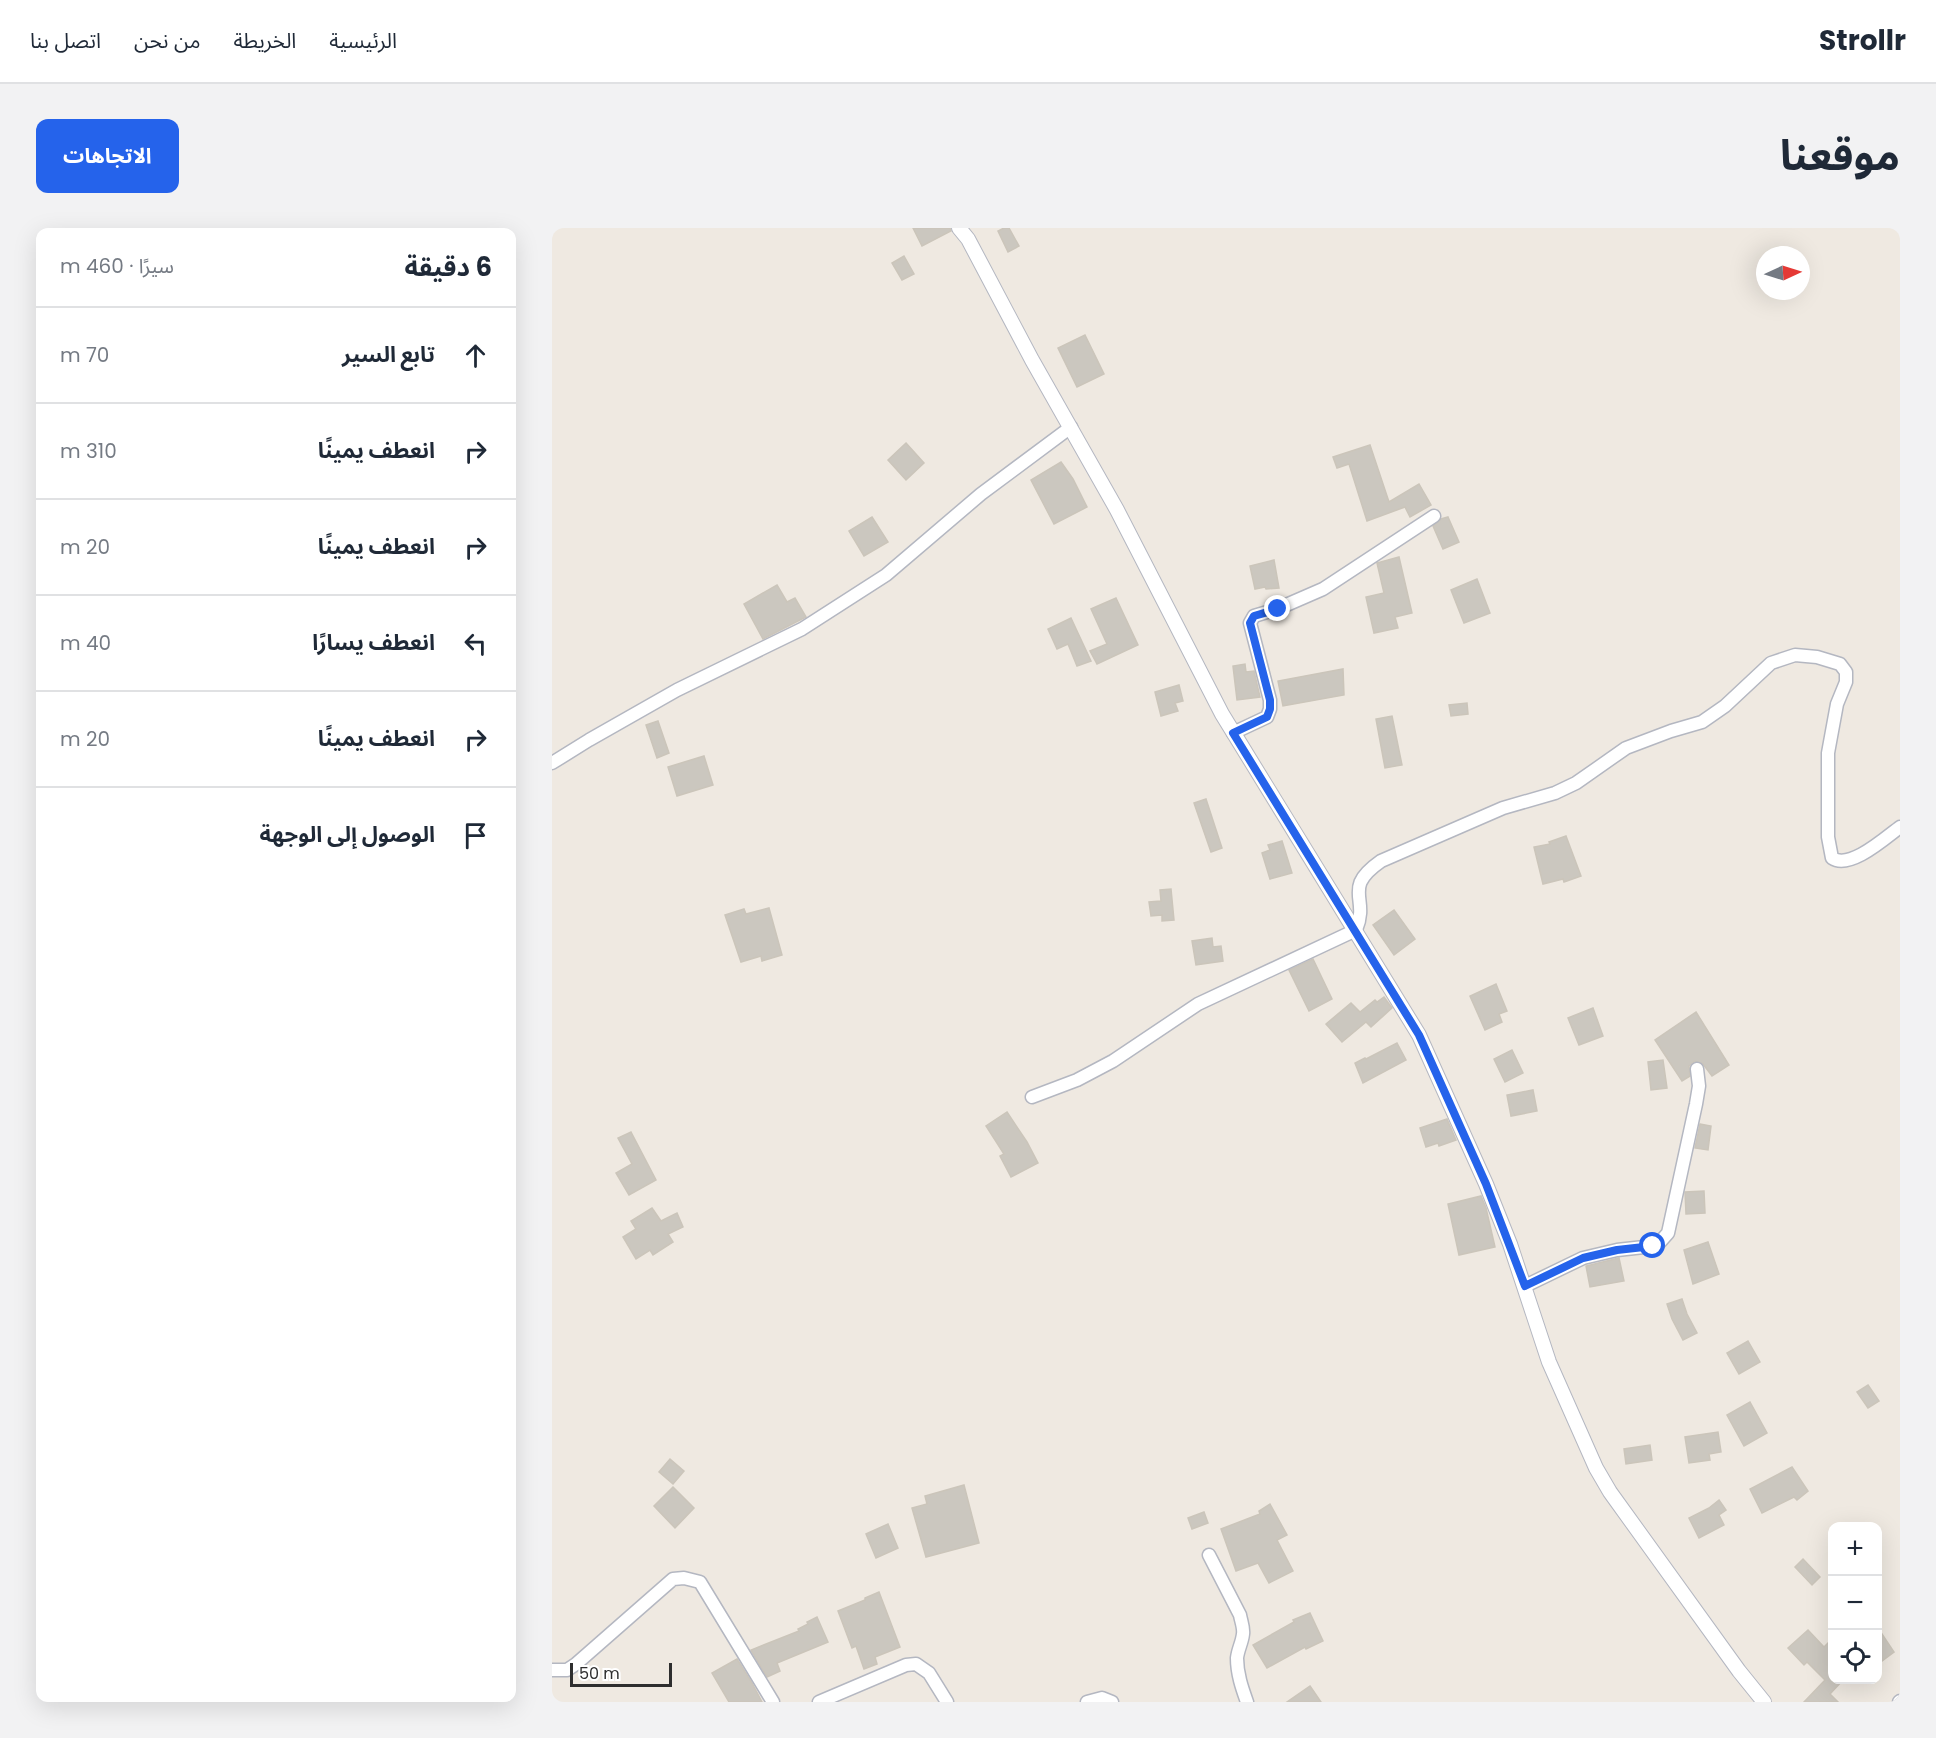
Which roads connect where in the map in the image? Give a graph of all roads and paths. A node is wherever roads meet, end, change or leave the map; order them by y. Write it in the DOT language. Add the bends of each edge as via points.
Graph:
graph roads {
  1 [pos="959,228"];
  2 [pos="1071,428"];
  3 [pos="1434,516"];
  4 [pos="1233,733"];
  5 [pos="552,763"];
  6 [pos="1900,827"];
  7 [pos="1356,930"];
  8 [pos="1697,1070"];
  9 [pos="1032,1097"];
  10 [pos="1525,1286"];
  11 [pos="1209,1555"];
  12 [pos="552,1670"];
  13 [pos="773,1702"];
  14 [pos="819,1702"];
  15 [pos="947,1702"];
  16 [pos="1086,1702"];
  17 [pos="1112,1702"];
  18 [pos="1247,1702"];
  19 [pos="1764,1702"];
  1 -- 2 [label="street"];
  2 -- 4 [label="street"];
  2 -- 5 [label="street" via="981,494 886,574 802,629 677,690"];
  3 -- 4 [label="street" via="1323,589 1254,616 1250,623 1270,709 1267,717"];
  4 -- 7 [label="street"];
  6 -- 7 [label="street" via="1847,861 1832,858 1828,837 1828,753 1846,672 1840,664 1795,655 1771,663 1702,722 1626,748 1555,793 1503,808 1381,861 1366,871 1359,884 1361,910"];
  7 -- 9 [label="street" via="1198,1004 1113,1061"];
  7 -- 10 [label="street" via="1419,1035 1486,1184"];
  8 -- 10 [label="street" via="1696,1104 1668,1233 1653,1246 1583,1258"];
  10 -- 19 [label="street" via="1549,1362 1600,1476"];
  11 -- 18 [label="street" via="1240,1615 1243,1635 1238,1648 1238,1675"];
  12 -- 13 [label="street" via="567,1670 576,1664 673,1579 692,1578 700,1582"];
  14 -- 15 [label="street" via="916,1664 929,1673"];
  16 -- 17 [label="street" via="1102,1698"];
}
